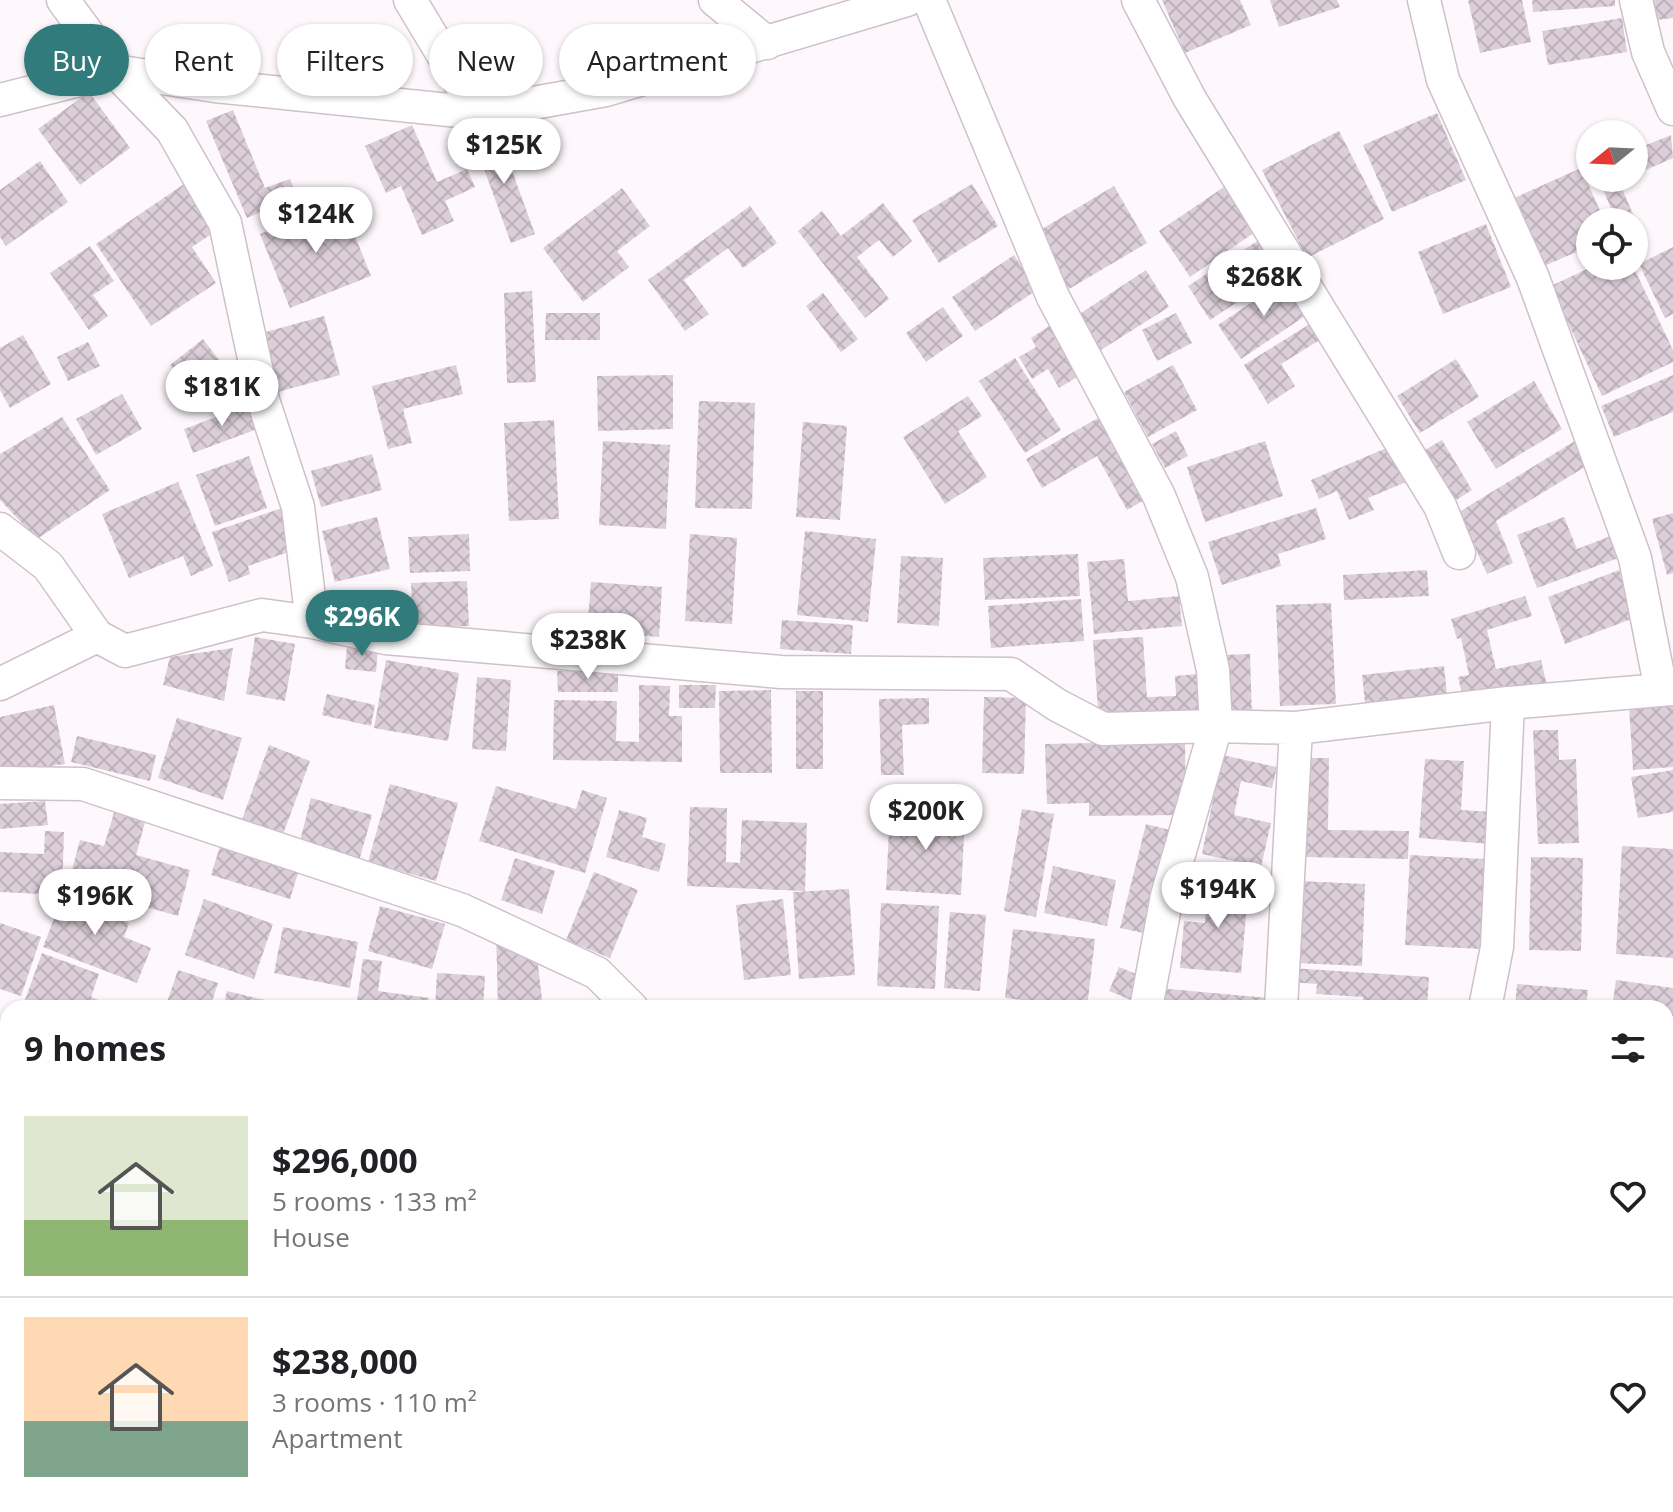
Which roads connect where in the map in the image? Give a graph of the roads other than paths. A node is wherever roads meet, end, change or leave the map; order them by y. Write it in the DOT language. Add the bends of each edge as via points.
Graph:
graph roads {
  1 [pos="63,0"];
  2 [pos="410,0"];
  3 [pos="715,0"];
  4 [pos="907,0"];
  5 [pos="929,0"];
  6 [pos="1138,0"];
  7 [pos="1424,0"];
  8 [pos="1636,0"];
  9 [pos="81,24"];
  10 [pos="767,43"];
  11 [pos="129,73"];
  12 [pos="129,85"];
  13 [pos="24,94"];
  14 [pos="0,100"];
  15 [pos="1673,109"];
  16 [pos="478,113"];
  17 [pos="0,529"];
  18 [pos="1459,553"];
  19 [pos="312,622"];
  20 [pos="97,636"];
  21 [pos="0,684"];
  22 [pos="1667,690"];
  23 [pos="1508,703"];
  24 [pos="1216,726"];
  25 [pos="1296,728"];
  26 [pos="0,783"];
  27 [pos="624,1000"];
  28 [pos="1148,1000"];
  29 [pos="1281,1000"];
  30 [pos="1487,1000"];
  1 -- 9 [label="street"];
  2 -- 16 [label="street"];
  3 -- 10 [label="street"];
  4 -- 10 [label="street"];
  5 -- 24 [label="street" via="1053,297 1159,496 1192,577 1213,670"];
  6 -- 18 [label="street" via="1190,99 1440,506"];
  7 -- 22 [label="street" via="1443,80 1533,278 1635,558"];
  8 -- 15 [label="street" via="1648,52"];
  10 -- 16 [label="street" via="606,90"];
  11 -- 16 [label="street"];
  12 -- 19 [label="street" via="172,130 225,223 263,400 298,507"];
  13 -- 14 [label="street"];
  17 -- 20 [label="street" via="48,566"];
  19 -- 20 [label="street" via="262,615 125,651"];
  19 -- 24 [label="street" via="386,638 781,672 1011,674 1103,729"];
  20 -- 21 [label="street"];
  22 -- 23 [label="street"];
  23 -- 25 [label="street"];
  23 -- 30 [label="street" via="1497,947"];
  24 -- 25 [label="street"];
  24 -- 28 [label="street" via="1167,896"];
  25 -- 29 [label="street"];
  26 -- 27 [label="street" via="83,784 462,910 597,973"];
}
